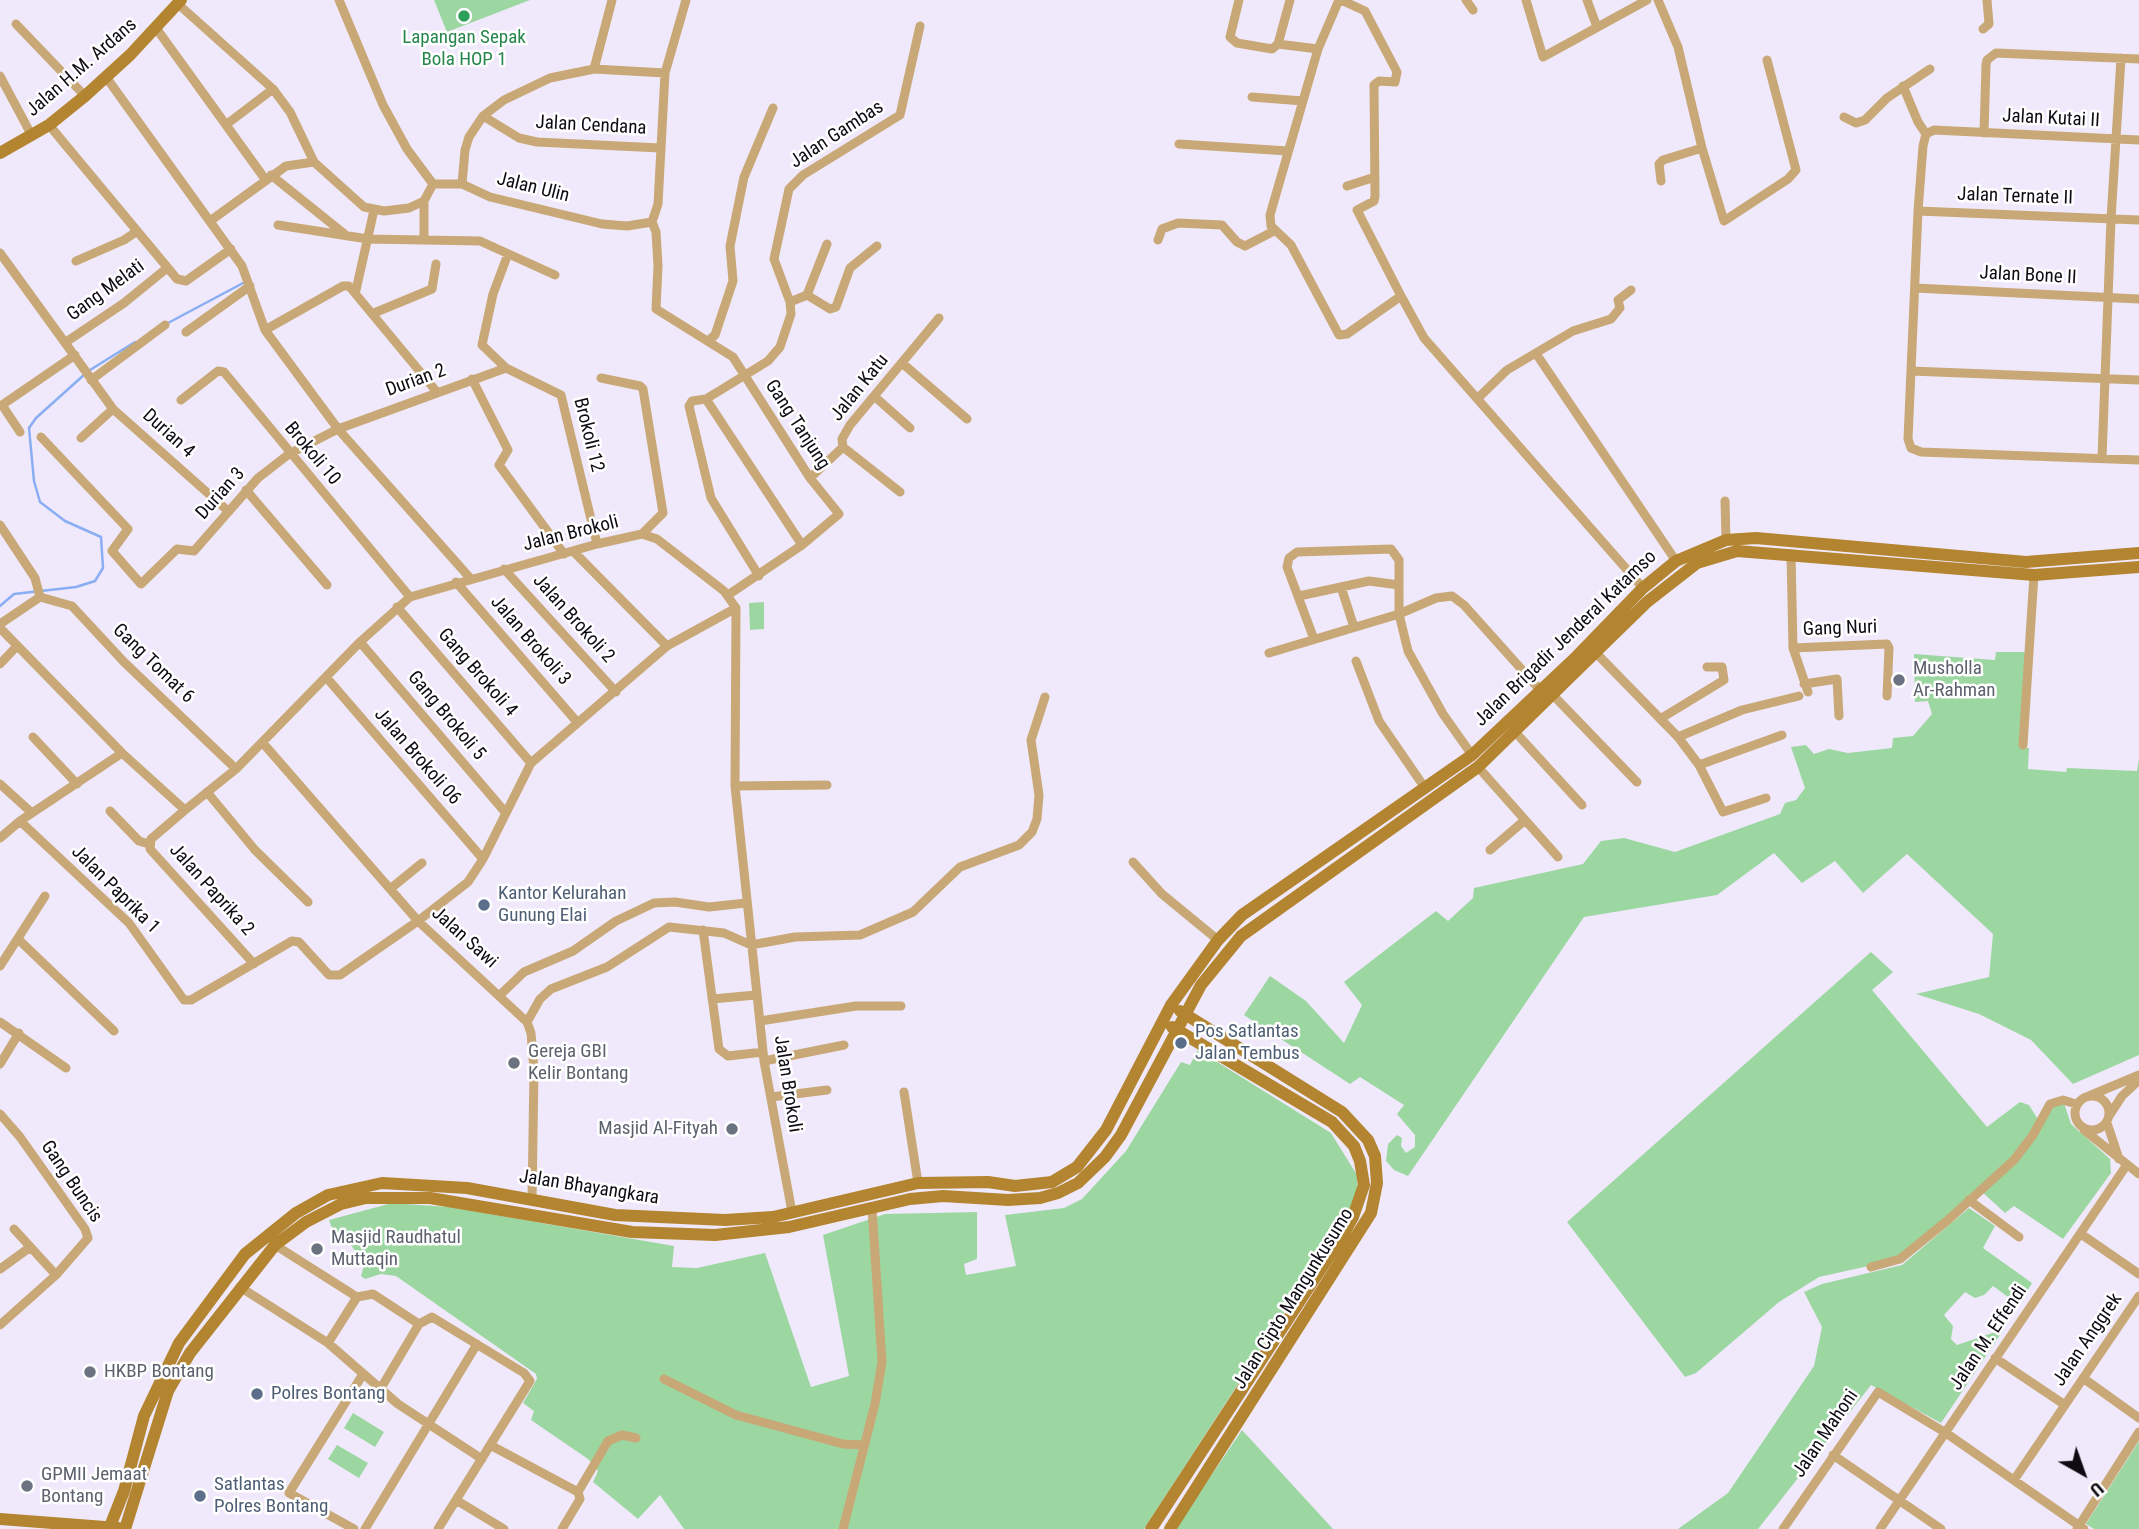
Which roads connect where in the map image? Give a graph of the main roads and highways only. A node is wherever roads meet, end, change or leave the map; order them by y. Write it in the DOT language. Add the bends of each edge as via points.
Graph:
graph roads {
  1 [pos="180,2"];
  2 [pos="0,153"];
  3 [pos="2139,553"];
  4 [pos="2107,557"];
  5 [pos="2085,559"];
  6 [pos="2139,567"];
  7 [pos="2108,571"];
  8 [pos="2084,573"];
  9 [pos="1388,815"];
  10 [pos="1396,826"];
  11 [pos="1171,1005"];
  12 [pos="1186,1014"];
  13 [pos="1164,1021"];
  14 [pos="1177,1031"];
  15 [pos="467,1188"];
  16 [pos="503,1194"];
  17 [pos="465,1202"];
  18 [pos="500,1208"];
  19 [pos="228,1278"];
  20 [pos="240,1287"];
  21 [pos="207,1305"];
  22 [pos="220,1313"];
  23 [pos="1197,1457"];
  24 [pos="1211,1466"];
  25 [pos="0,1519"];
  26 [pos="116,1528"];
  27 [pos="1151,1529"];
  28 [pos="1170,1529"];
  1 -- 2 [label="main road, Jalan H.M. Ardans" via="85,96 33,136"];
  3 -- 4 [label="main road, Jalan Brigadir Jenderal Katamso"];
  4 -- 5 [label="main road, Jalan Brigadir Jenderal Katamso"];
  4 -- 7 [label="main road"];
  5 -- 8 [label="main road"];
  5 -- 9 [label="main road, Jalan Brigadir Jenderal Katamso" via="2026,562 1756,538 1726,540 1676,561 1472,755"];
  6 -- 7 [label="main road, Jalan Brigadir Jenderal Katamso"];
  7 -- 8 [label="main road, Jalan Brigadir Jenderal Katamso"];
  8 -- 10 [label="main road, Jalan Brigadir Jenderal Katamso" via="2034,575 1737,551 1697,563 1647,602 1478,767"];
  9 -- 10 [label="main road"];
  9 -- 11 [label="main road, Jalan Brigadir Jenderal Katamso" via="1242,915"];
  10 -- 12 [label="main road, Jalan Brigadir Jenderal Katamso" via="1241,936 1201,985"];
  11 -- 12 [label="main road, Jalan Cipto Mangunkusumo"];
  11 -- 13 [label="main road, Jalan Brigadir Jenderal Katamso"];
  12 -- 14 [label="main road, Jalan Brigadir Jenderal Katamso"];
  12 -- 24 [label="main road, Jalan Cipto Mangunkusumo" via="1342,1112 1368,1140 1377,1171 1371,1213"];
  13 -- 14 [label="main road, Jalan Cipto Mangunkusumo"];
  13 -- 16 [label="main road, Jalan Bhayangkara" via="1106,1130 1062,1178 1025,1186 918,1183 792,1213 725,1220 615,1215"];
  14 -- 18 [label="main road, Jalan Bhayangkara" via="1121,1135 1093,1171 1078,1183 1040,1198 943,1196 789,1227 715,1235 632,1232"];
  14 -- 23 [label="main road, Jalan Cipto Mangunkusumo" via="1332,1122 1354,1146 1364,1185 1343,1235"];
  15 -- 16 [label="main road, Jalan Bhayangkara"];
  15 -- 17 [label="main road"];
  15 -- 19 [label="main road, Jalan Bhayangkara" via="382,1182 328,1195 272,1230 244,1254"];
  16 -- 18 [label="main road"];
  17 -- 18 [label="main road, Jalan Bhayangkara"];
  17 -- 20 [label="main road, Jalan Bhayangkara" via="366,1198 341,1205 306,1222 275,1245"];
  19 -- 20 [label="main road"];
  19 -- 21 [label="main road, Jalan Bhayangkara"];
  20 -- 22 [label="main road, Jalan Bhayangkara"];
  21 -- 22 [label="main road"];
  21 -- 26 [label="main road, Jalan Bhayangkara" via="178,1343 159,1380"];
  22 -- 26 [label="main road, Jalan Bhayangkara" via="168,1391"];
  23 -- 24 [label="main road"];
  23 -- 27 [label="main road, Jalan Cipto Mangunkusumo"];
  24 -- 28 [label="main road, Jalan Cipto Mangunkusumo"];
  25 -- 26 [label="main road"];
}
